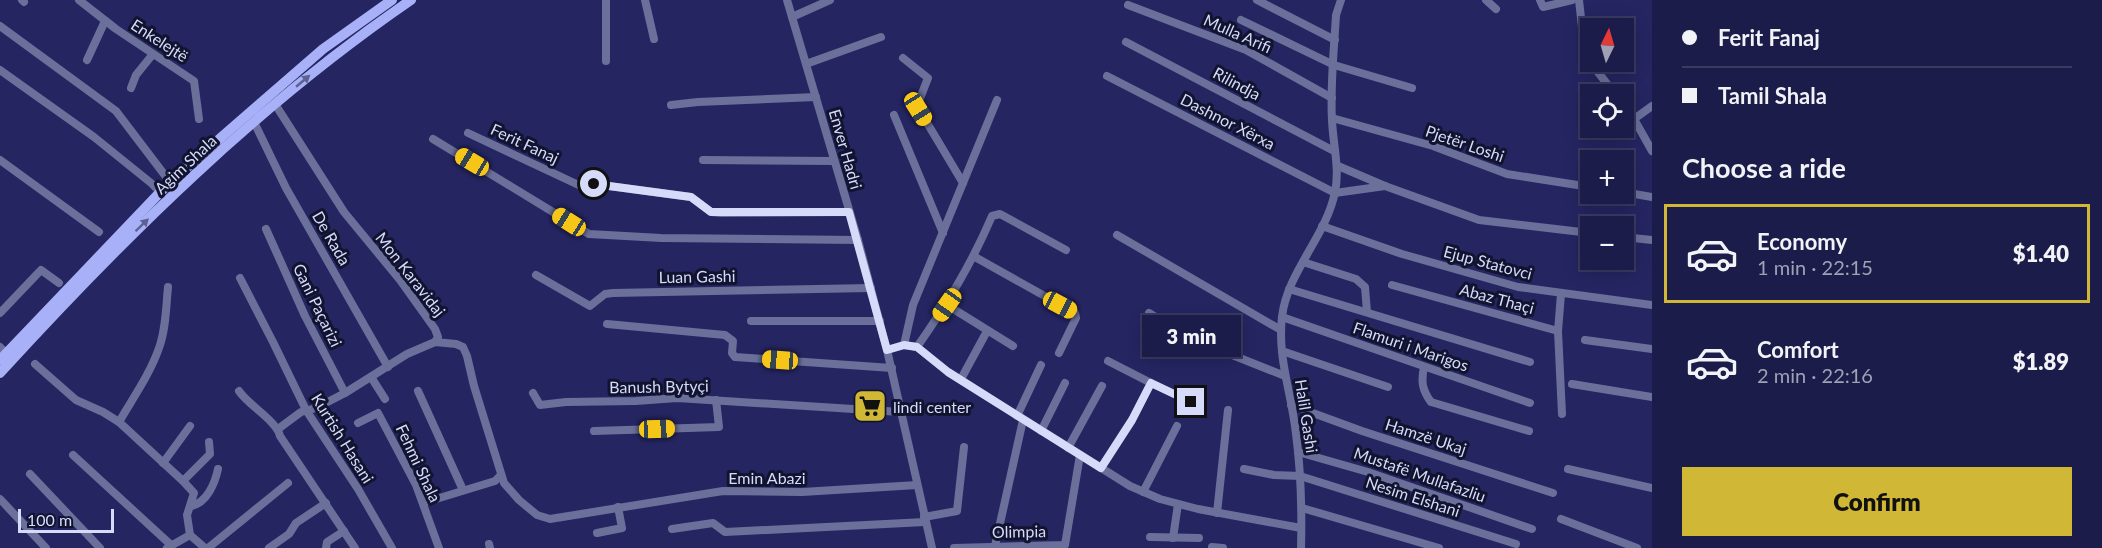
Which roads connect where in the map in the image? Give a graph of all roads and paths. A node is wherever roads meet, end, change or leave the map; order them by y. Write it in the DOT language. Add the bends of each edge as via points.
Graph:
graph roads {
  1 [pos="79,0"];
  2 [pos="392,0"];
  3 [pos="411,0"];
  4 [pos="606,0"];
  5 [pos="645,0"];
  6 [pos="787,0"];
  7 [pos="830,0"];
  8 [pos="1257,0"];
  9 [pos="1341,0"];
  10 [pos="1486,0"];
  11 [pos="1540,0"];
  12 [pos="1572,0"];
  13 [pos="1579,0"];
  14 [pos="1128,5"];
  15 [pos="1496,9"];
  16 [pos="792,17"];
  17 [pos="1584,18"];
  18 [pos="1241,20"];
  19 [pos="105,21"];
  20 [pos="0,26"];
  21 [pos="881,37"];
  22 [pos="654,39"];
  23 [pos="1335,40"];
  24 [pos="1126,42"];
  25 [pos="153,54"];
  26 [pos="903,58"];
  27 [pos="87,60"];
  28 [pos="606,62"];
  29 [pos="806,64"];
  30 [pos="1334,65"];
  31 [pos="0,70"];
  32 [pos="1598,72"];
  33 [pos="1107,76"];
  34 [pos="1607,84"];
  35 [pos="131,88"];
  36 [pos="1412,88"];
  37 [pos="816,97"];
  38 [pos="1332,98"];
  39 [pos="997,100"];
  40 [pos="274,104"];
  41 [pos="670,105"];
  42 [pos="1652,106"];
  43 [pos="894,115"];
  44 [pos="1332,118"];
  45 [pos="199,119"];
  46 [pos="1634,119"];
  47 [pos="254,122"];
  48 [pos="468,133"];
  49 [pos="433,139"];
  50 [pos="1334,151"];
  51 [pos="1652,151"];
  52 [pos="0,160"];
  53 [pos="703,160"];
  54 [pos="834,161"];
  55 [pos="1338,166"];
  56 [pos="170,182"];
  57 [pos="963,183"];
  58 [pos="1580,185"];
  59 [pos="1385,186"];
  60 [pos="160,192"];
  61 [pos="1335,193"];
  62 [pos="1634,194"];
  63 [pos="1652,197"];
  64 [pos="849,212"];
  65 [pos="1322,226"];
  66 [pos="266,229"];
  67 [pos="99,232"];
  68 [pos="1580,232"];
  69 [pos="943,233"];
  70 [pos="1117,235"];
  71 [pos="1634,238"];
  72 [pos="858,240"];
  73 [pos="1652,240"];
  74 [pos="1066,250"];
  75 [pos="975,257"];
  76 [pos="1303,262"];
  77 [pos="536,275"];
  78 [pos="240,278"];
  79 [pos="59,283"];
  80 [pos="1392,285"];
  81 [pos="168,287"];
  82 [pos="871,288"];
  83 [pos="1289,289"];
  84 [pos="1561,294"];
  85 [pos="3,305"];
  86 [pos="947,305"];
  87 [pos="1652,305"];
  88 [pos="1367,312"];
  89 [pos="0,313"];
  90 [pos="1149,313"];
  91 [pos="1282,317"];
  92 [pos="751,321"];
  93 [pos="880,321"];
  94 [pos="607,324"];
  95 [pos="1281,330"];
  96 [pos="1558,331"];
  97 [pos="986,333"];
  98 [pos="1585,340"];
  99 [pos="435,342"];
  100 [pos="904,345"];
  101 [pos="1013,346"];
  102 [pos="917,347"];
  103 [pos="1652,349"];
  104 [pos="887,350"];
  105 [pos="1282,351"];
  106 [pos="2,353"];
  107 [pos="1059,353"];
  108 [pos="1108,361"];
  109 [pos="1530,362"];
  110 [pos="35,364"];
  111 [pos="1041,365"];
  112 [pos="388,367"];
  113 [pos="1424,367"];
  114 [pos="892,368"];
  115 [pos="0,373"];
  116 [pos="1285,375"];
  117 [pos="371,377"];
  118 [pos="961,380"];
  119 [pos="1151,383"];
  120 [pos="1065,384"];
  121 [pos="1572,384"];
  122 [pos="1102,386"];
  123 [pos="1388,387"];
  124 [pos="238,391"];
  125 [pos="418,391"];
  126 [pos="345,393"];
  127 [pos="532,393"];
  128 [pos="1652,397"];
  129 [pos="385,399"];
  130 [pos="716,400"];
  131 [pos="1191,402"];
  132 [pos="1530,403"];
  133 [pos="1291,405"];
  134 [pos="306,410"];
  135 [pos="1228,410"];
  136 [pos="902,412"];
  137 [pos="1562,414"];
  138 [pos="1020,418"];
  139 [pos="119,422"];
  140 [pos="358,423"];
  141 [pos="190,426"];
  142 [pos="1177,426"];
  143 [pos="278,429"];
  144 [pos="594,431"];
  145 [pos="1041,431"];
  146 [pos="1529,431"];
  147 [pos="209,442"];
  148 [pos="964,447"];
  149 [pos="1068,448"];
  150 [pos="1298,452"];
  151 [pos="1080,455"];
  152 [pos="73,456"];
  153 [pos="163,463"];
  154 [pos="1101,468"];
  155 [pos="218,469"];
  156 [pos="1244,469"];
  157 [pos="1568,469"];
  158 [pos="30,474"];
  159 [pos="501,475"];
  160 [pos="1300,476"];
  161 [pos="183,481"];
  162 [pos="288,483"];
  163 [pos="917,485"];
  164 [pos="1652,488"];
  165 [pos="463,490"];
  166 [pos="1143,492"];
  167 [pos="1553,493"];
  168 [pos="0,499"];
  169 [pos="326,503"];
  170 [pos="423,503"];
  171 [pos="1178,504"];
  172 [pos="191,506"];
  173 [pos="618,507"];
  174 [pos="1302,508"];
  175 [pos="1218,513"];
  176 [pos="1561,519"];
  177 [pos="925,520"];
  178 [pos="1301,528"];
  179 [pos="1532,529"];
  180 [pos="672,530"];
  181 [pos="344,531"];
  182 [pos="597,533"];
  183 [pos="190,535"];
  184 [pos="1149,537"];
  185 [pos="1173,538"];
  186 [pos="1199,538"];
  187 [pos="1516,544"];
  188 [pos="995,546"];
  189 [pos="169,547"];
  190 [pos="1212,547"];
  191 [pos="46,548"];
  192 [pos="100,548"];
  193 [pos="206,548"];
  194 [pos="269,548"];
  195 [pos="326,548"];
  196 [pos="355,548"];
  197 [pos="392,548"];
  198 [pos="440,548"];
  199 [pos="932,548"];
  200 [pos="954,548"];
  201 [pos="1223,548"];
  202 [pos="1301,548"];
  203 [pos="1439,548"];
  204 [pos="1637,548"];
  1 -- 19 [label="street, Enkelejtë"];
  2 -- 56 [label="main road, Agim Shala" via="323,49"];
  40 -- 3 [label="main road, Agim Shala, one-way"];
  4 -- 28 [label="street"];
  5 -- 22 [label="street"];
  6 -- 16 [label="street, Enver Hadri"];
  7 -- 16 [label="street"];
  8 -- 23 [label="street"];
  9 -- 23 [label="street, Halil Gashi"];
  10 -- 15 [label="street"];
  11 -- 12 [label="street" via="1543,7"];
  13 -- 17 [label="street"];
  14 -- 38 [label="street, Mulla Arifi" via="1246,50"];
  16 -- 29 [label="street, Enver Hadri"];
  18 -- 30 [label="street"];
  19 -- 25 [label="street, Enkelejtë"];
  19 -- 27 [label="street"];
  20 -- 56 [label="street" via="116,111"];
  21 -- 29 [label="street"];
  23 -- 30 [label="street, Halil Gashi"];
  24 -- 50 [label="street, Rilindja"];
  25 -- 35 [label="street"];
  25 -- 45 [label="street, Enkelejtë" via="194,81"];
  26 -- 57 [label="street" via="928,78 916,106"];
  29 -- 37 [label="street, Enver Hadri"];
  30 -- 36 [label="street"];
  30 -- 38 [label="street, Halil Gashi"];
  31 -- 60 [label="street" via="94,137"];
  32 -- 34 [label="street"];
  33 -- 61 [label="street, Dashnor Xërxa"];
  37 -- 41 [label="street"];
  37 -- 54 [label="street, Enver Hadri"];
  38 -- 44 [label="street, Halil Gashi"];
  39 -- 57 [label="street"];
  40 -- 47 [label="main road, Agim Shala"];
  40 -- 99 [label="street, Mon Karavidaj" via="344,212 435,329"];
  42 -- 46 [label="street"];
  43 -- 69 [label="street"];
  44 -- 50 [label="street, Halil Gashi"];
  44 -- 58 [label="street, Pjetër Loshi" via="1433,147 1507,174"];
  46 -- 51 [label="street"];
  47 -- 112 [label="street, De Rada" via="286,188"];
  115 -- 47 [label="main road, Agim Shala, one-way" via="126,240"];
  48 -- 64 [label="street, Ferit Fanaj" via="585,188 594,184 691,197 711,212 721,213"];
  49 -- 72 [label="street" via="589,234"];
  50 -- 55 [label="street, Halil Gashi"];
  52 -- 67 [label="street"];
  53 -- 54 [label="street"];
  54 -- 64 [label="street, Enver Hadri"];
  55 -- 59 [label="street"];
  55 -- 61 [label="street, Halil Gashi"];
  56 -- 60 [label="main road, Agim Shala"];
  57 -- 69 [label="street"];
  59 -- 61 [label="street"];
  59 -- 68 [label="street" via="1479,220"];
  60 -- 106 [label="main road, Agim Shala"];
  61 -- 65 [label="street, Halil Gashi"];
  62 -- 63 [label="street"];
  64 -- 72 [label="street, Enver Hadri"];
  65 -- 76 [label="street, Halil Gashi"];
  65 -- 84 [label="street, Ejup Statovci" via="1475,275"];
  66 -- 126 [label="street, Gani Paçarizi"];
  69 -- 100 [label="street" via="914,305"];
  70 -- 95 [label="street"];
  71 -- 73 [label="street"];
  72 -- 82 [label="street, Enver Hadri"];
  74 -- 75 [label="street" via="996,214"];
  75 -- 86 [label="street"];
  75 -- 107 [label="street" via="1075,313"];
  76 -- 83 [label="street, Halil Gashi"];
  76 -- 88 [label="street" via="1356,279 1365,287"];
  77 -- 82 [label="street, Luan Gashi" via="590,306 613,292"];
  78 -- 134 [label="street, Kurtish Hasani"];
  79 -- 85 [label="street" via="41,270"];
  80 -- 96 [label="street, Abaz Thaçi"];
  81 -- 139 [label="street" via="159,348"];
  82 -- 93 [label="street, Enver Hadri"];
  83 -- 88 [label="street"];
  83 -- 91 [label="street, Halil Gashi"];
  84 -- 87 [label="street, Ejup Statovci"];
  84 -- 96 [label="street, Abaz Thaçi"];
  85 -- 89 [label="street"];
  86 -- 101 [label="street"];
  86 -- 102 [label="street"];
  88 -- 109 [label="street"];
  90 -- 116 [label="street" via="1187,337"];
  91 -- 95 [label="street, Halil Gashi"];
  91 -- 113 [label="street, Flamuri i Marigos"];
  92 -- 93 [label="street"];
  93 -- 104 [label="street, Enver Hadri"];
  94 -- 114 [label="street" via="725,335 733,341 735,357"];
  95 -- 105 [label="street, Halil Gashi"];
  96 -- 137 [label="street"];
  97 -- 118 [label="street"];
  98 -- 103 [label="street"];
  99 -- 112 [label="street, Mon Karavidaj"];
  99 -- 159 [label="street, Emin Abazi" via="463,347"];
  100 -- 102 [label="street"];
  100 -- 104 [label="street"];
  102 -- 118 [label="street"];
  104 -- 114 [label="street, Enver Hadri"];
  105 -- 116 [label="street, Halil Gashi"];
  105 -- 123 [label="street"];
  108 -- 119 [label="street"];
  110 -- 139 [label="street" via="76,400"];
  111 -- 138 [label="street"];
  112 -- 117 [label="street, Mon Karavidaj"];
  113 -- 132 [label="street, Flamuri i Marigos"];
  113 -- 146 [label="street" via="1421,381 1431,402"];
  114 -- 136 [label="street, Enver Hadri"];
  116 -- 133 [label="street, Halil Gashi"];
  117 -- 126 [label="street, Mon Karavidaj"];
  117 -- 129 [label="street"];
  118 -- 138 [label="street"];
  119 -- 131 [label="street"];
  119 -- 154 [label="street"];
  120 -- 145 [label="street"];
  121 -- 128 [label="street"];
  122 -- 149 [label="street"];
  124 -- 143 [label="street"];
  125 -- 165 [label="street"];
  126 -- 134 [label="street, Mon Karavidaj"];
  127 -- 130 [label="street, Banush Bytyçi" via="540,405 676,398"];
  130 -- 136 [label="street, Banush Bytyçi"];
  130 -- 144 [label="street" via="719,427"];
  133 -- 150 [label="street, Halil Gashi"];
  133 -- 167 [label="street, Hamzë Ukaj"];
  134 -- 143 [label="street, Mon Karavidaj"];
  134 -- 197 [label="street, Kurtish Hasani"];
  135 -- 175 [label="street"];
  136 -- 163 [label="street, Enver Hadri"];
  138 -- 145 [label="street"];
  138 -- 188 [label="street"];
  139 -- 153 [label="street"];
  140 -- 170 [label="street, Fehmi Shala" via="378,413"];
  141 -- 153 [label="street"];
  142 -- 166 [label="street"];
  143 -- 169 [label="street"];
  145 -- 149 [label="street"];
  147 -- 161 [label="street" via="210,454"];
  148 -- 177 [label="street" via="957,511"];
  149 -- 151 [label="street"];
  150 -- 160 [label="street, Halil Gashi"];
  150 -- 179 [label="street, Mustafë Mullafazliu"];
  151 -- 154 [label="street"];
  151 -- 188 [label="street, Olimpia" via="1065,545"];
  152 -- 189 [label="street"];
  153 -- 161 [label="street"];
  154 -- 166 [label="street"];
  155 -- 172 [label="street" via="209,493"];
  156 -- 160 [label="street, Nesim Elshani"];
  157 -- 164 [label="street"];
  158 -- 192 [label="street"];
  159 -- 165 [label="street" via="495,481"];
  159 -- 173 [label="street, Emin Abazi" via="519,500 537,515 550,519"];
  160 -- 174 [label="street, Halil Gashi"];
  160 -- 187 [label="street, Nesim Elshani"];
  161 -- 172 [label="street" via="194,493"];
  162 -- 193 [label="street"];
  163 -- 173 [label="street, Emin Abazi" via="802,492 723,491"];
  163 -- 177 [label="street, Enver Hadri"];
  165 -- 170 [label="street"];
  166 -- 171 [label="street"];
  168 -- 191 [label="street"];
  169 -- 181 [label="street"];
  169 -- 194 [label="street"];
  170 -- 198 [label="street, Fehmi Shala"];
  171 -- 175 [label="street"];
  171 -- 185 [label="street"];
  172 -- 183 [label="street" via="187,515"];
  173 -- 182 [label="street" via="622,528"];
  174 -- 178 [label="street, Halil Gashi"];
  174 -- 203 [label="street"];
  175 -- 178 [label="street"];
  176 -- 204 [label="street"];
  177 -- 180 [label="street" via="725,532 713,523"];
  177 -- 199 [label="street, Enver Hadri"];
  178 -- 202 [label="street, Halil Gashi"];
  181 -- 195 [label="street" via="327,542"];
  181 -- 196 [label="street"];
  183 -- 189 [label="street"];
  183 -- 193 [label="street"];
  184 -- 185 [label="street"];
  185 -- 186 [label="street"];
  188 -- 200 [label="street, Olimpia"];
  190 -- 201 [label="street"];
}
